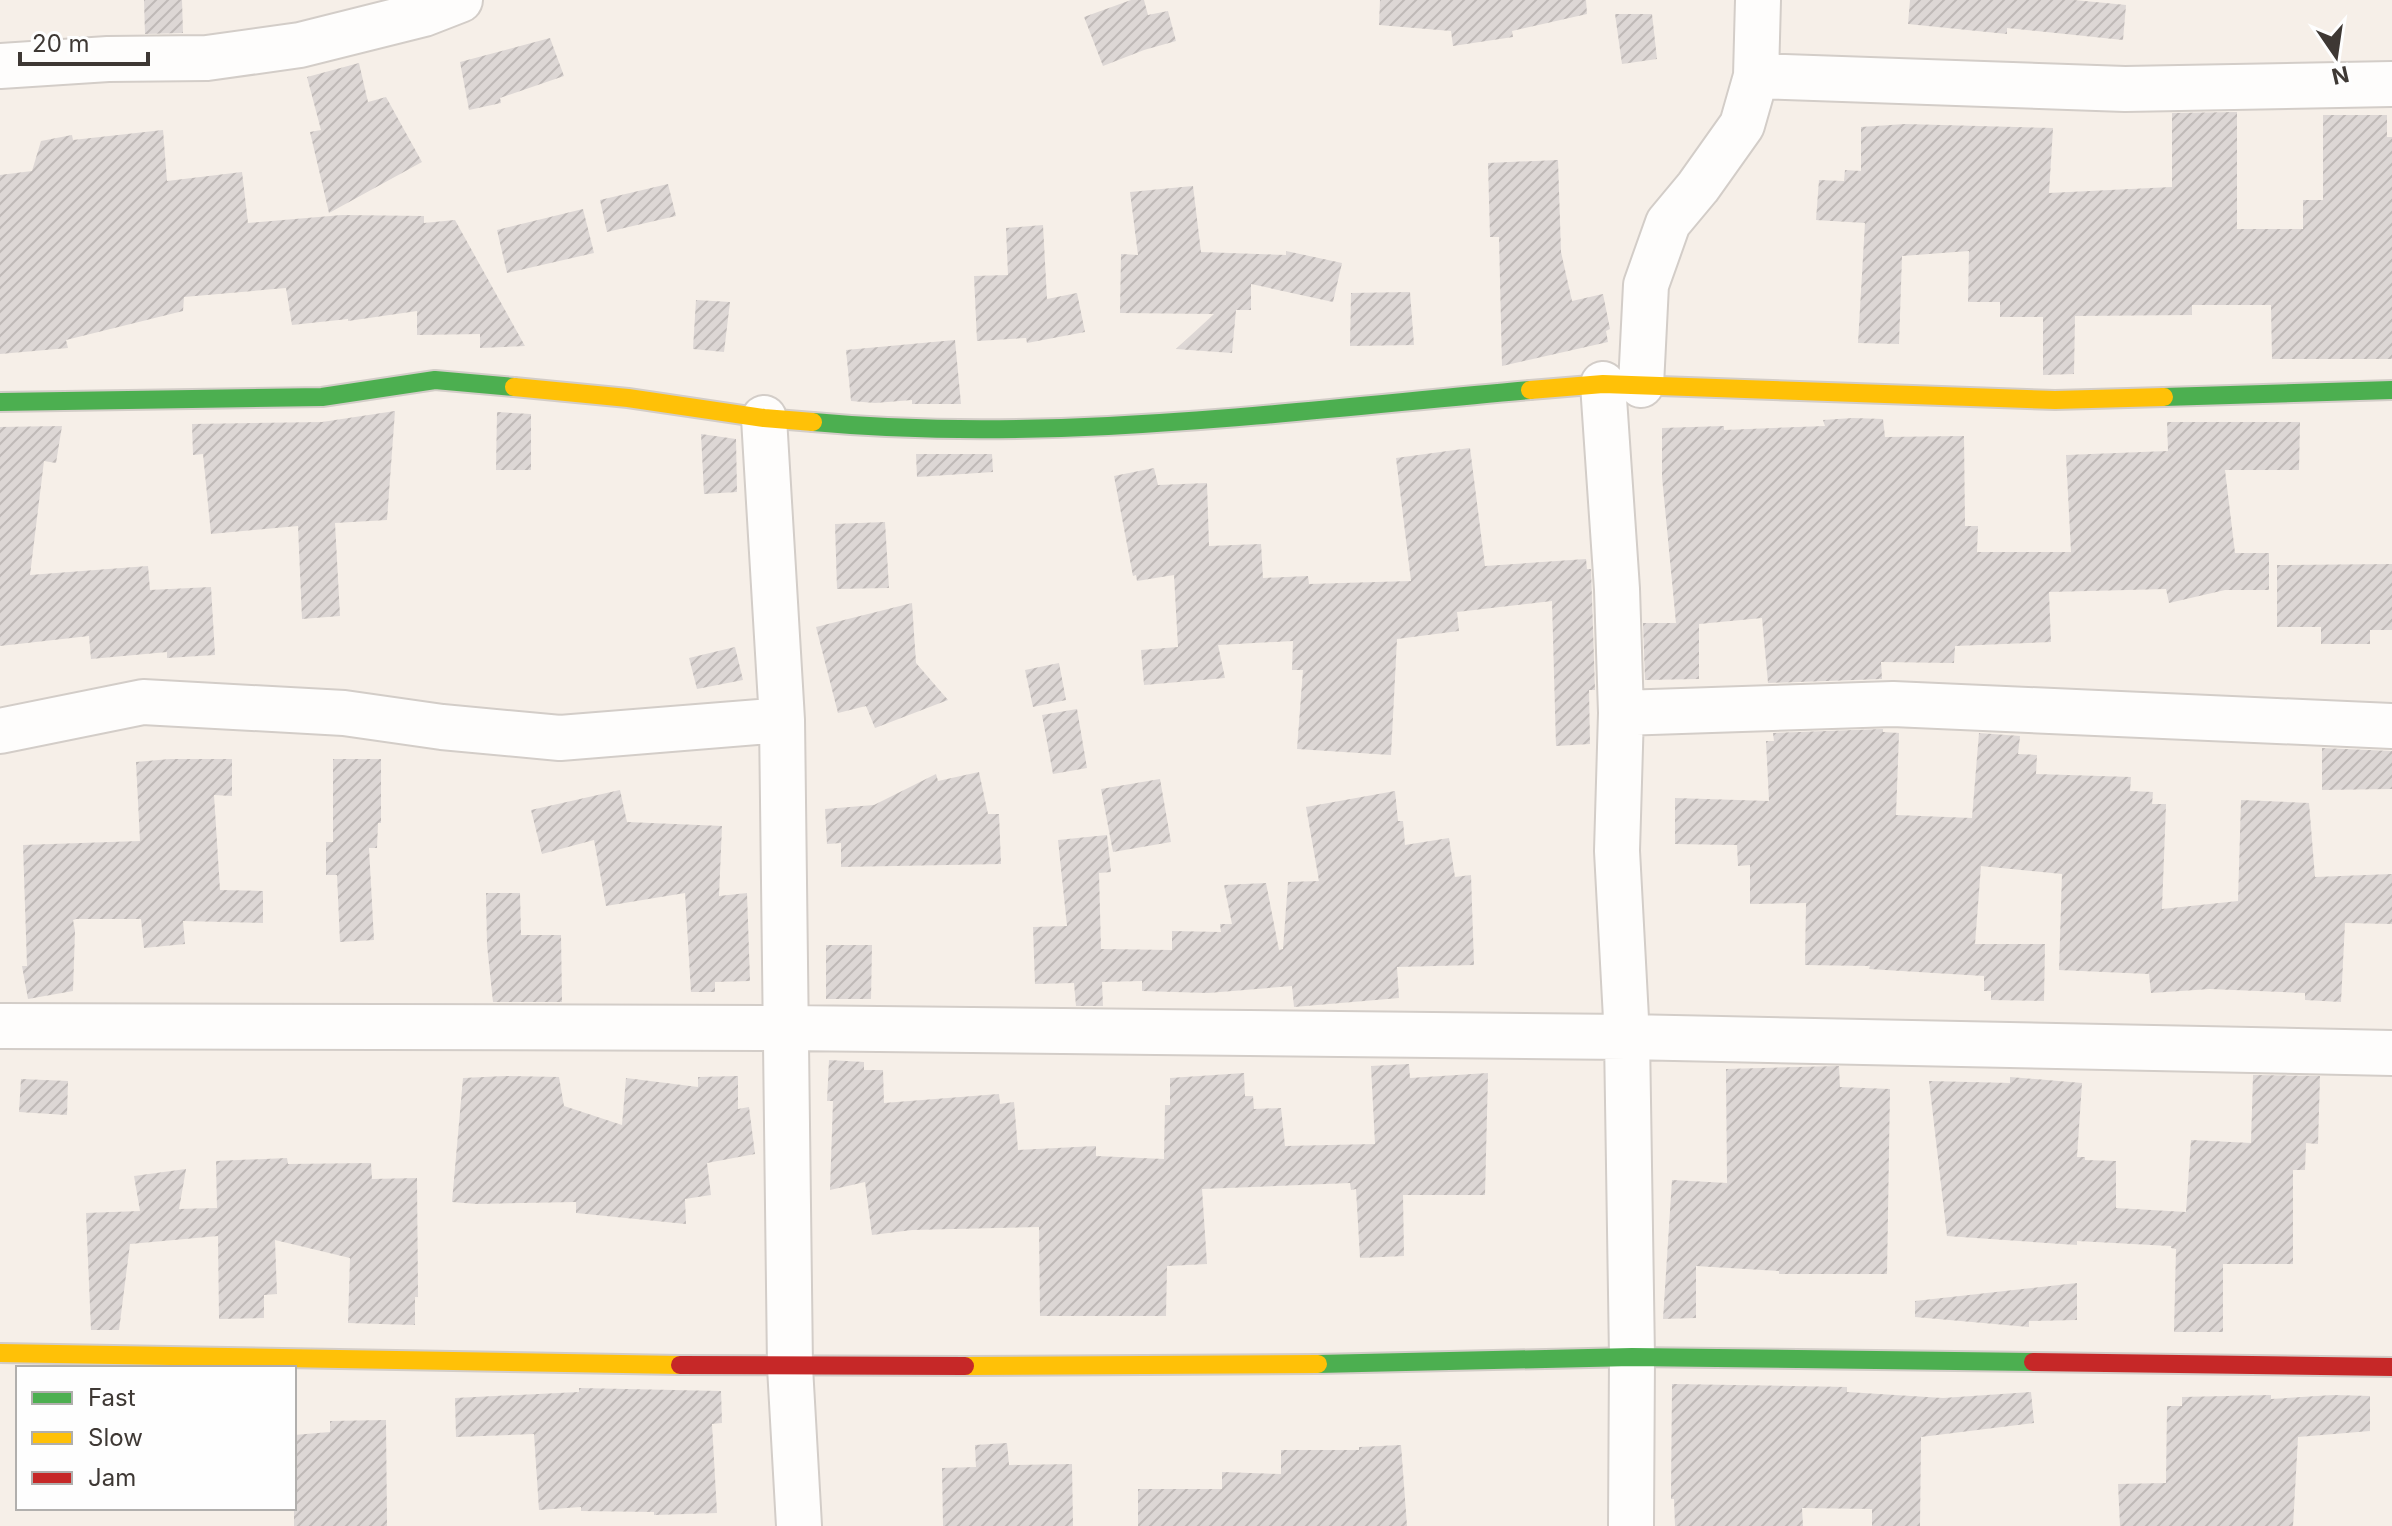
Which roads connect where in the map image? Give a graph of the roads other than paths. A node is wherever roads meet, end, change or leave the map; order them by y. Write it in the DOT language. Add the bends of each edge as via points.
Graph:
graph roads {
  1 [pos="460,0"];
  2 [pos="1758,0"];
  3 [pos="0,66"];
  4 [pos="1756,76"];
  5 [pos="2392,84"];
  6 [pos="1622,384"];
  7 [pos="2392,390"];
  8 [pos="0,402"];
  9 [pos="764,418"];
  10 [pos="1621,713"];
  11 [pos="782,720"];
  12 [pos="2392,726"];
  13 [pos="0,731"];
  14 [pos="0,1026"];
  15 [pos="786,1028"];
  16 [pos="1627,1037"];
  17 [pos="2392,1053"];
  18 [pos="0,1353"];
  19 [pos="1632,1357"];
  20 [pos="790,1367"];
  21 [pos="2392,1367"];
  22 [pos="799,1526"];
  23 [pos="1631,1526"];
  1 -- 3 [label="street" via="300,45 207,58"];
  2 -- 4 [label="street"];
  4 -- 5 [label="street" via="2125,89"];
  4 -- 6 [label="street" via="1742,125 1668,223 1646,285"];
  6 -- 7 [label="street" via="2055,400"];
  6 -- 9 [label="street" via="1076,429 888,429"];
  6 -- 10 [label="street" via="1617,589"];
  8 -- 9 [label="street" via="322,397 435,380 628,398"];
  9 -- 11 [label="street"];
  10 -- 12 [label="street" via="1893,704"];
  10 -- 16 [label="street" via="1617,851"];
  11 -- 13 [label="street" via="560,738 344,713 143,702"];
  11 -- 15 [label="street"];
  14 -- 15 [label="street"];
  15 -- 16 [label="street"];
  15 -- 20 [label="street"];
  16 -- 17 [label="street"];
  16 -- 19 [label="street"];
  18 -- 20 [label="street"];
  19 -- 20 [label="street"];
  19 -- 21 [label="street"];
  19 -- 23 [label="street"];
  20 -- 22 [label="street"];
}
